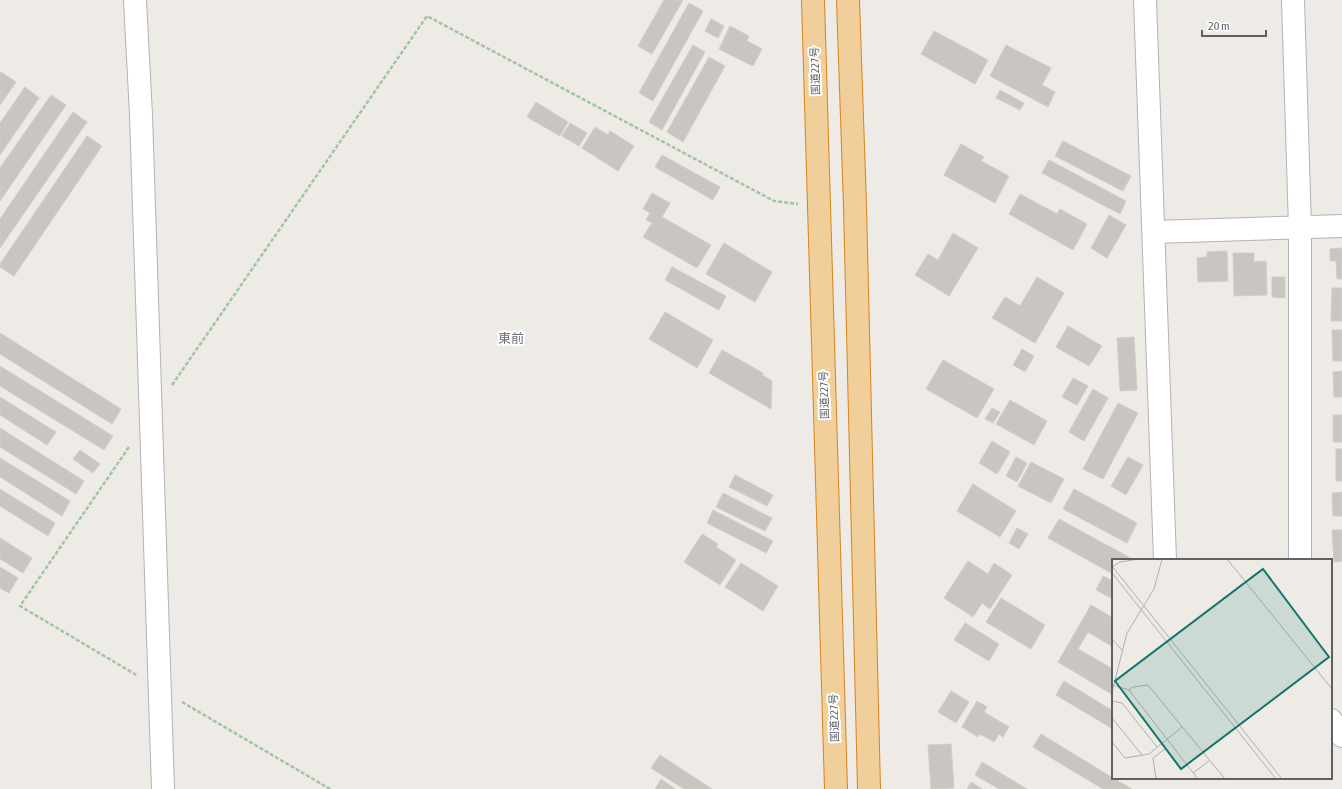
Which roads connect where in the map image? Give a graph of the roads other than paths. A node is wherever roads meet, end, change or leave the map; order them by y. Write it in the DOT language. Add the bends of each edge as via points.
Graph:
graph roads {
  1 [pos="136,0"];
  2 [pos="813,0"];
  3 [pos="848,0"];
  4 [pos="1145,0"];
  5 [pos="1293,0"];
  6 [pos="1342,226"];
  7 [pos="1300,228"];
  8 [pos="1154,232"];
  9 [pos="1165,559"];
  10 [pos="1300,559"];
  11 [pos="1332,721"];
  12 [pos="1342,736"];
  13 [pos="163,789"];
  14 [pos="836,789"];
  15 [pos="869,789"];
  1 -- 13 [label="street"];
  2 -- 14 [label="highway, 国道227号"];
  3 -- 15 [label="highway"];
  4 -- 8 [label="street"];
  5 -- 7 [label="street"];
  6 -- 7 [label="street"];
  7 -- 8 [label="street"];
  7 -- 10 [label="street"];
  8 -- 9 [label="street"];
  11 -- 12 [label="street"];
}
